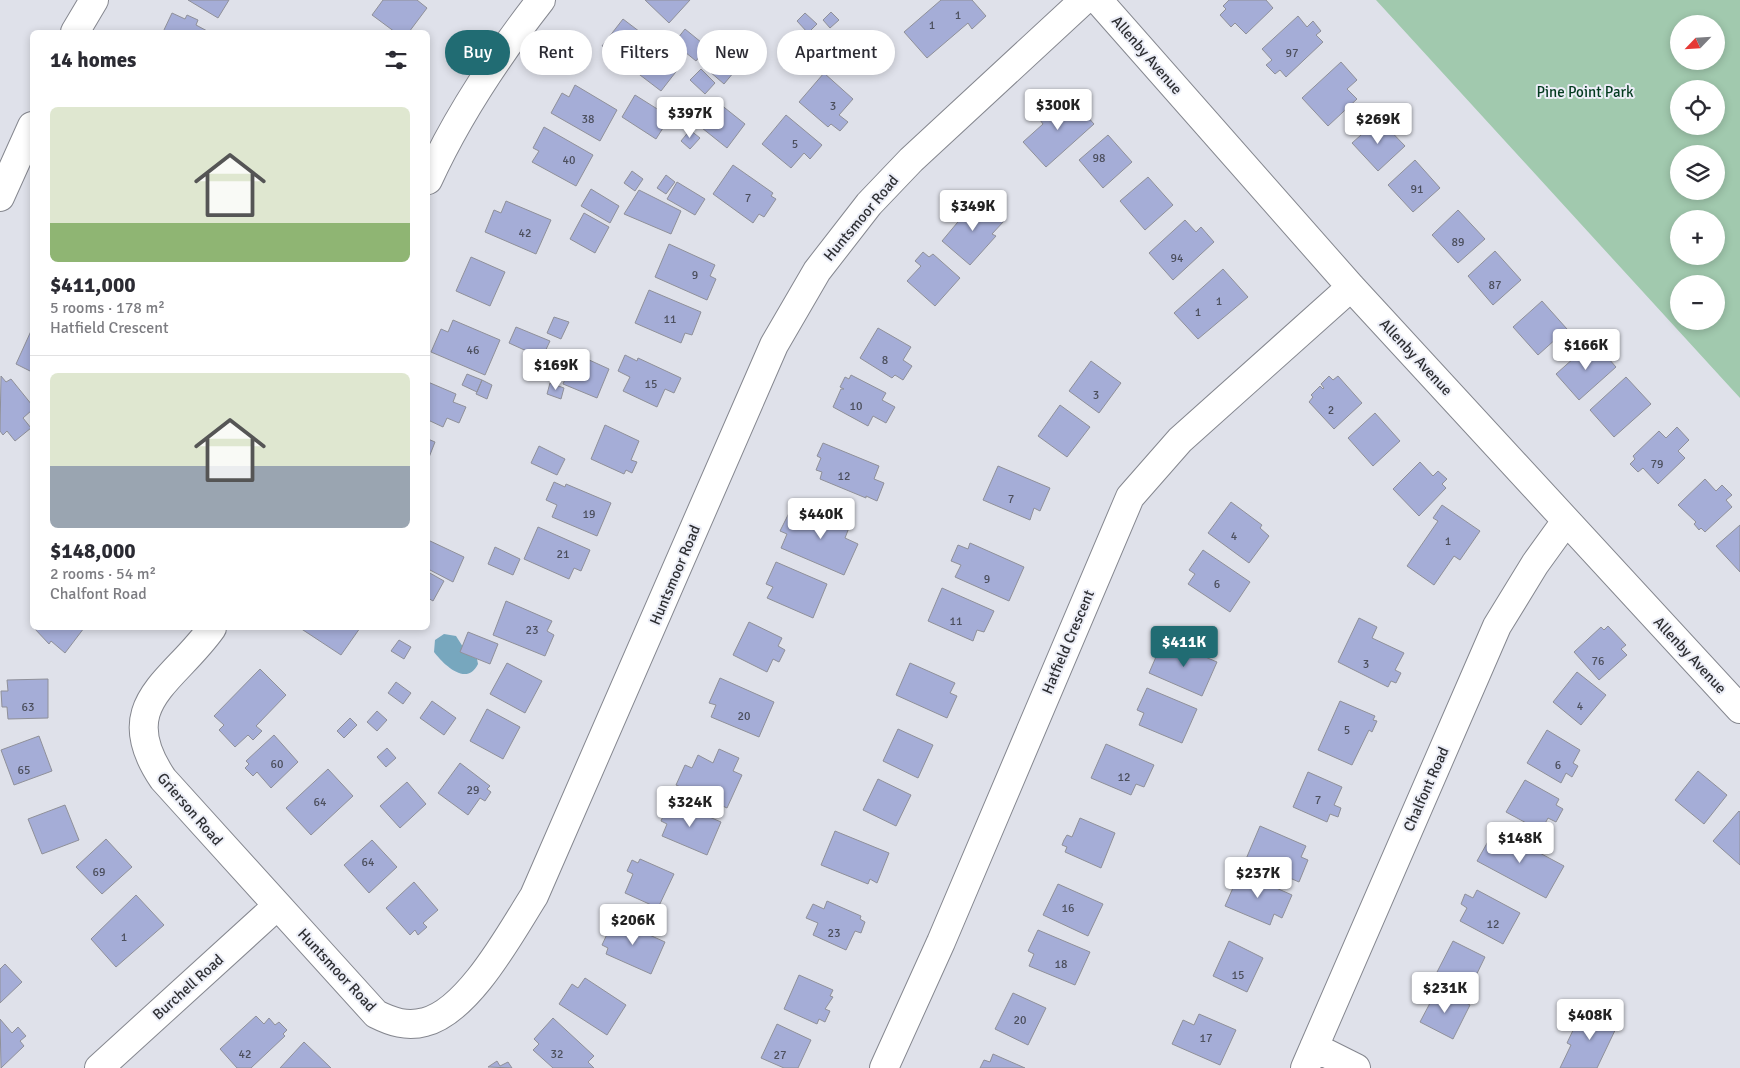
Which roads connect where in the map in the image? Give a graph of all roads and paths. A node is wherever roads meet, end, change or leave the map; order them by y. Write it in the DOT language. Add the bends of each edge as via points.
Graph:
graph roads {
  1 [pos="94,0"];
  2 [pos="541,0"];
  3 [pos="1084,0"];
  4 [pos="1098,0"];
  5 [pos="77,30"];
  6 [pos="30,130"];
  7 [pos="430,175"];
  8 [pos="0,197"];
  9 [pos="1351,287"];
  10 [pos="1566,521"];
  11 [pos="210,630"];
  12 [pos="1740,709"];
  13 [pos="278,906"];
  14 [pos="1309,1057"];
  15 [pos="99,1068"];
  16 [pos="884,1068"];
  17 [pos="1356,1068"];
  1 -- 5 [label="street"];
  2 -- 7 [label="street" via="477,93"];
  3 -- 13 [label="street, Huntsmoor Road" via="911,160 870,204 822,264 774,345 534,896 495,957 457,1004 425,1022 404,1024 376,1014"];
  4 -- 9 [label="street, Allenby Avenue"];
  6 -- 8 [label="street"];
  9 -- 10 [label="street, Allenby Avenue"];
  9 -- 16 [label="street, Hatfield Crescent" via="1180,440 1130,497"];
  10 -- 12 [label="street, Allenby Avenue"];
  10 -- 14 [label="street, Chalfont Road" via="1497,626"];
  11 -- 13 [label="street, Grierson Road" via="156,692 146,711 142,729 145,746 150,761 163,779"];
  13 -- 15 [label="street, Burchell Road"];
  14 -- 17 [label="street"];
}
